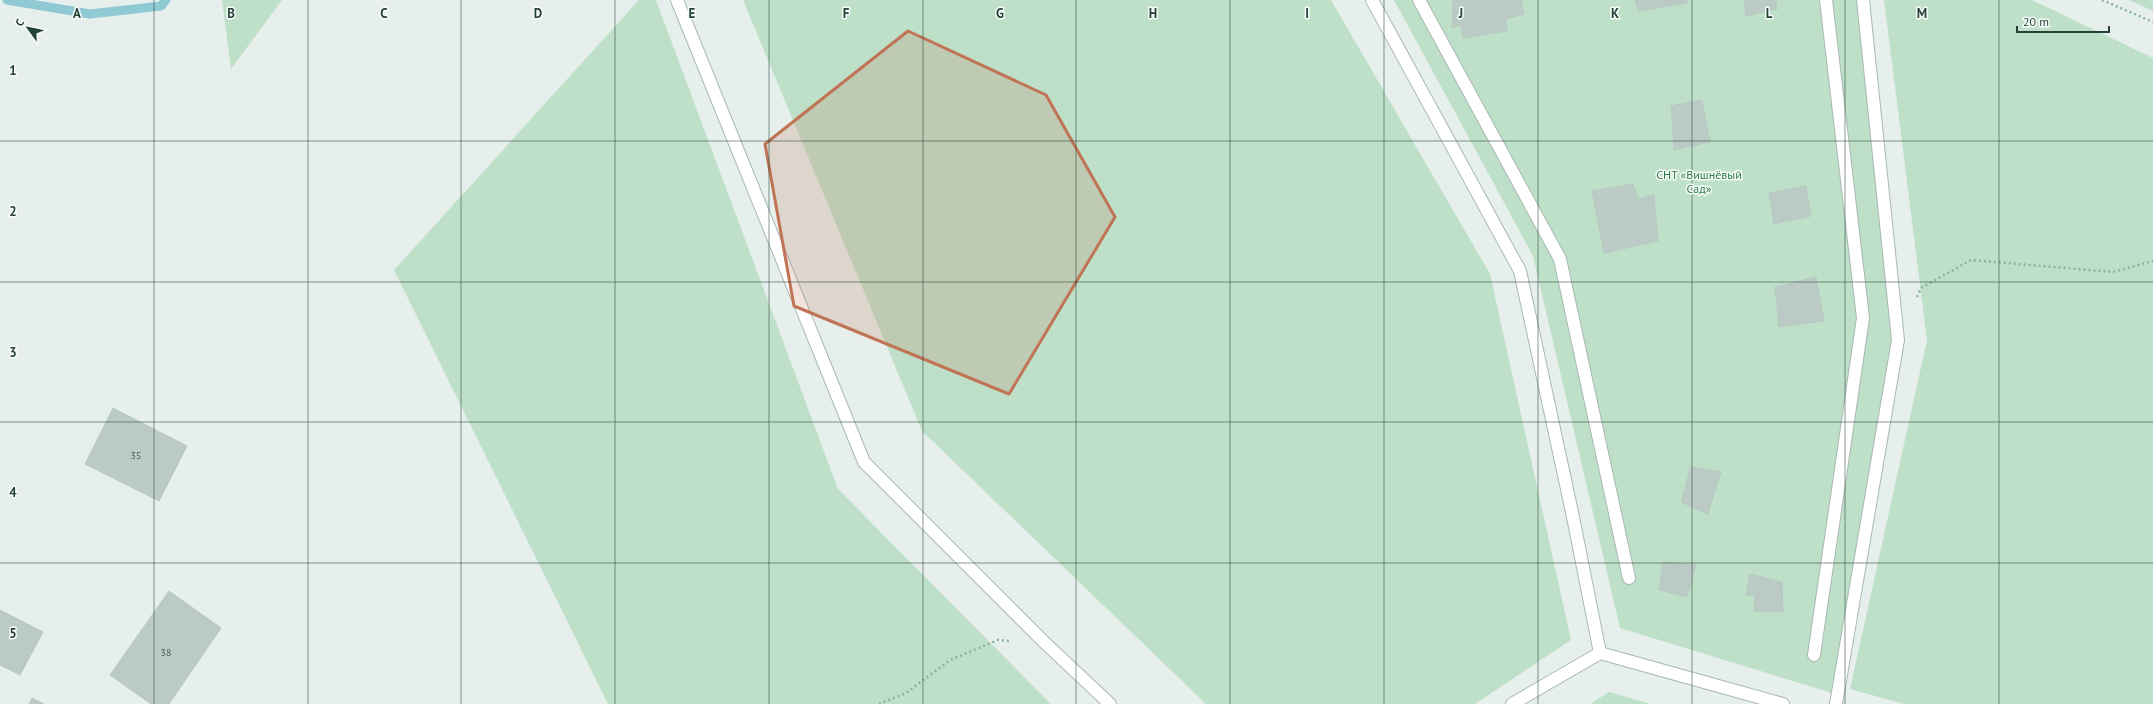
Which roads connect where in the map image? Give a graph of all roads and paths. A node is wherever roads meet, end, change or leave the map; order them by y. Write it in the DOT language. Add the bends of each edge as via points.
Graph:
graph roads {
  1 [pos="677,0"];
  2 [pos="1372,0"];
  3 [pos="1419,0"];
  4 [pos="1826,0"];
  5 [pos="1863,0"];
  6 [pos="2102,0"];
  7 [pos="2153,22"];
  8 [pos="2153,261"];
  9 [pos="1915,301"];
  10 [pos="1628,578"];
  11 [pos="1044,642"];
  12 [pos="1600,653"];
  13 [pos="1814,655"];
  14 [pos="879,704"];
  15 [pos="1110,704"];
  16 [pos="1512,704"];
  17 [pos="1783,704"];
  18 [pos="1836,704"];
  1 -- 11 [label="lane" via="864,462"];
  2 -- 12 [label="lane" via="1520,271"];
  3 -- 10 [label="lane" via="1560,259"];
  4 -- 13 [label="lane" via="1863,318"];
  5 -- 18 [label="lane" via="1898,340"];
  6 -- 7 [label="path"];
  8 -- 9 [label="path" via="2113,272 1971,260 1921,288"];
  11 -- 14 [label="path" via="998,640 950,660 906,693"];
  11 -- 15 [label="lane"];
  12 -- 16 [label="lane"];
  12 -- 17 [label="lane"];
}
